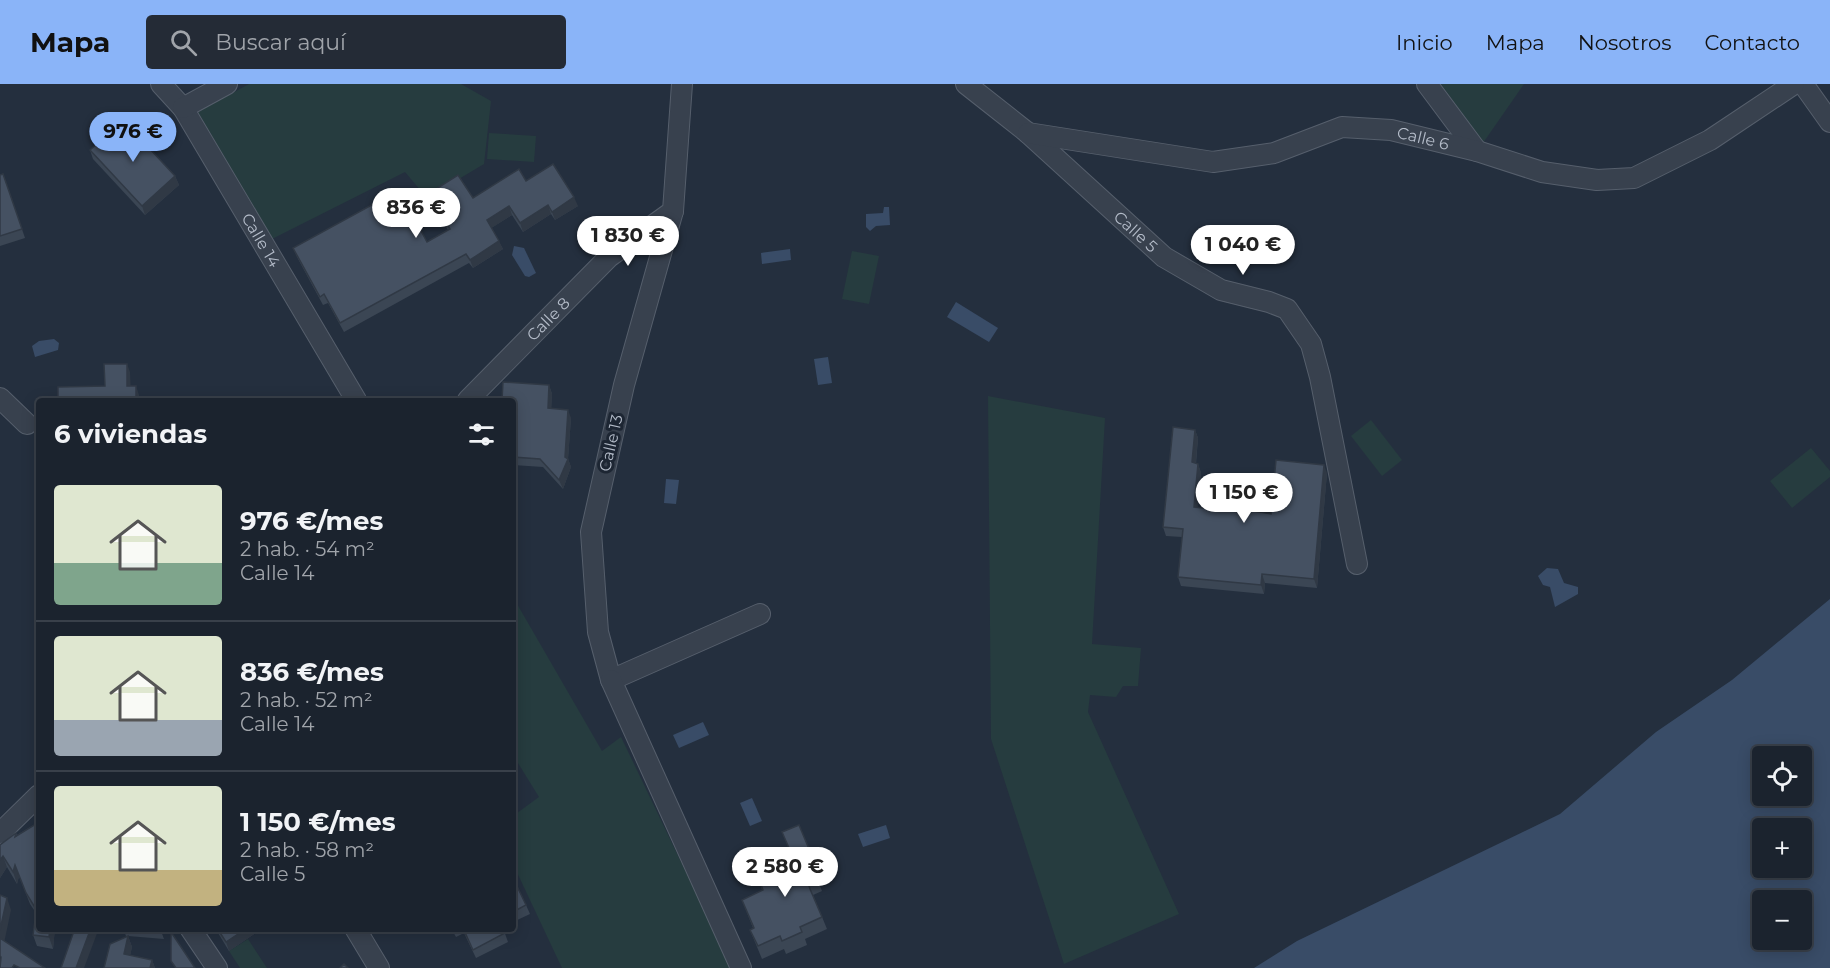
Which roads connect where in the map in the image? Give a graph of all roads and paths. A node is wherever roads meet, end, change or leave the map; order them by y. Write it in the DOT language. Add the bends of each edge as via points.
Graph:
graph roads {
  1 [pos="161,84"];
  2 [pos="227,84"];
  3 [pos="682,84"];
  4 [pos="966,84"];
  5 [pos="1428,84"];
  6 [pos="1794,84"];
  7 [pos="1803,84"];
  8 [pos="183,108"];
  9 [pos="1830,122"];
  10 [pos="1029,133"];
  11 [pos="1478,151"];
  12 [pos="674,211"];
  13 [pos="0,398"];
  14 [pos="355,398"];
  15 [pos="470,398"];
  16 [pos="27,424"];
  17 [pos="1357,564"];
  18 [pos="760,614"];
  19 [pos="611,680"];
  20 [pos="36,798"];
  21 [pos="0,833"];
  22 [pos="193,932"];
  23 [pos="358,932"];
  24 [pos="217,968"];
  25 [pos="379,968"];
  26 [pos="741,968"];
  1 -- 8 [label="street, Calle 14"];
  2 -- 8 [label="street"];
  3 -- 12 [label="street"];
  4 -- 10 [label="street, Calle 5"];
  5 -- 11 [label="street"];
  6 -- 11 [label="street, Calle 6" via="1710,140 1634,178 1597,180 1542,172"];
  7 -- 9 [label="street"];
  8 -- 14 [label="street, Calle 14"];
  10 -- 11 [label="street, Calle 6" via="1213,162 1274,153 1342,128 1391,130"];
  10 -- 17 [label="street, Calle 5" via="1164,257 1221,290 1287,309 1311,344"];
  12 -- 15 [label="street, Calle 8" via="609,257"];
  12 -- 19 [label="street, Calle 13" via="624,385 591,532 598,632"];
  13 -- 16 [label="street"];
  18 -- 19 [label="street"];
  19 -- 26 [label="street, Calle 13"];
  20 -- 21 [label="street"];
  22 -- 24 [label="street"];
  23 -- 25 [label="street"];
}
